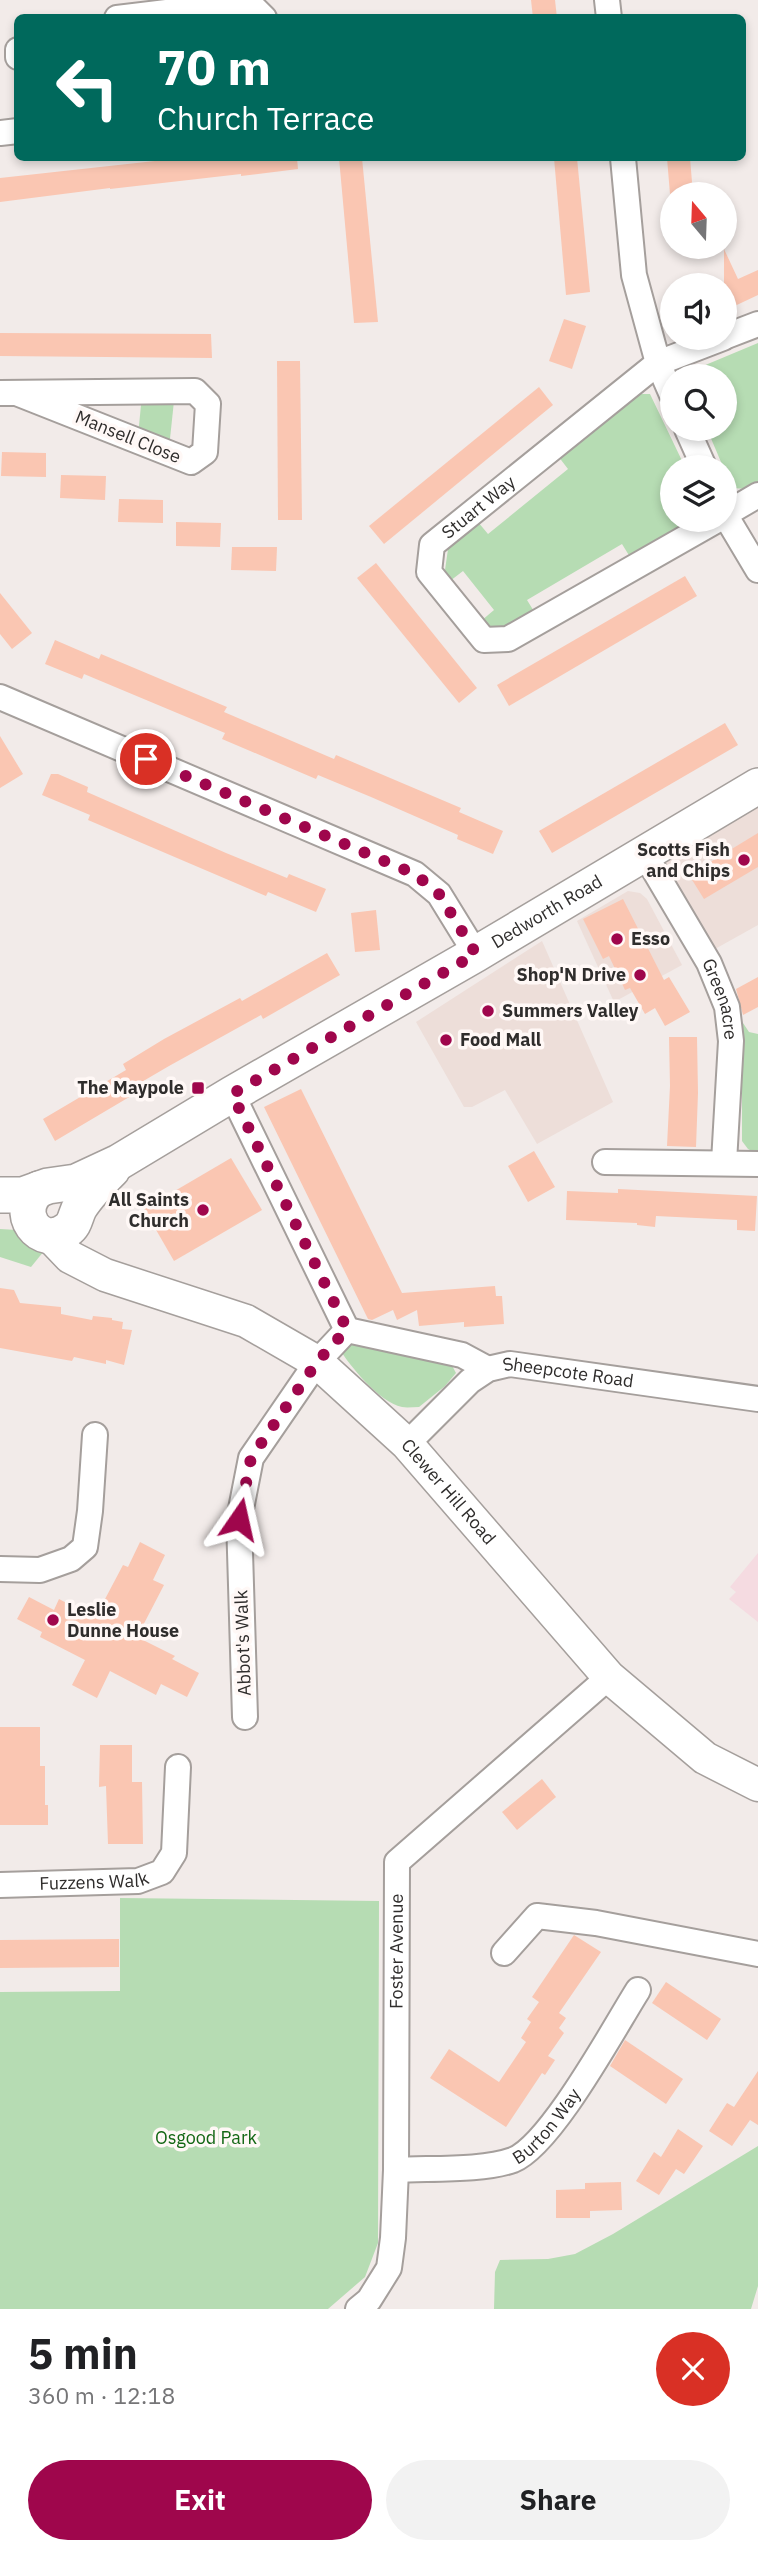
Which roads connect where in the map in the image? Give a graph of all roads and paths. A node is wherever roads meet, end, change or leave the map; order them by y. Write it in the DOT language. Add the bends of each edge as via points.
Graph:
graph roads {
  1 [pos="150,14"];
  2 [pos="260,14"];
  3 [pos="623,161"];
  4 [pos="758,324"];
  5 [pos="737,333"];
  6 [pos="692,350"];
  7 [pos="658,363"];
  8 [pos="660,368"];
  9 [pos="9,393"];
  10 [pos="758,495"];
  11 [pos="737,508"];
  12 [pos="695,532"];
  13 [pos="733,532"];
  14 [pos="758,570"];
  15 [pos="0,697"];
  16 [pos="758,786"];
  17 [pos="644,853"];
  18 [pos="476,954"];
  19 [pos="232,1094"];
  20 [pos="605,1162"];
  21 [pos="724,1162"];
  22 [pos="758,1164"];
  23 [pos="0,1195"];
  24 [pos="47,1212"];
  25 [pos="347,1329"];
  26 [pos="317,1362"];
  27 [pos="488,1369"];
  28 [pos="758,1399"];
  29 [pos="95,1435"];
  30 [pos="407,1444"];
  31 [pos="0,1569"];
  32 [pos="609,1676"];
  33 [pos="245,1717"];
  34 [pos="178,1767"];
  35 [pos="758,1785"];
  36 [pos="0,1885"];
  37 [pos="504,1953"];
  38 [pos="758,1954"];
  39 [pos="638,1990"];
  40 [pos="396,2170"];
  41 [pos="358,2309"];
  1 -- 2 [label="street" via="248,2"];
  3 -- 7 [label="street" via="634,275"];
  4 -- 5 [label="street"];
  6 -- 7 [label="street"];
  7 -- 8 [label="street"];
  7 -- 12 [label="street, Stuart Way" via="432,545 429,572 484,640 509,639"];
  9 -- 9 [label="street, Mansell Close" via="195,391 208,404 205,452 191,463"];
  10 -- 11 [label="street"];
  13 -- 14 [label="street"];
  15 -- 18 [label="street" via="415,874 439,894"];
  16 -- 17 [label="main road, Dedworth Road"];
  17 -- 18 [label="main road, Dedworth Road"];
  17 -- 21 [label="street, Greenacre" via="709,963 727,1007 731,1041"];
  18 -- 19 [label="main road, Dedworth Road"];
  19 -- 24 [label="main road, Dedworth Road" via="86,1178"];
  19 -- 25 [label="street"];
  20 -- 21 [label="street"];
  21 -- 22 [label="street"];
  23 -- 24 [label="main road, Dedworth Road" via="23,1195"];
  24 -- 26 [label="street, Clewer Hill Road" via="93,1268 105,1275 246,1321"];
  25 -- 26 [label="street, Abbot's Walk"];
  25 -- 27 [label="street" via="462,1356"];
  26 -- 30 [label="street, Clewer Hill Road"];
  26 -- 33 [label="street, Abbot's Walk" via="251,1458 239,1519"];
  27 -- 28 [label="street, Sheepcote Road" via="510,1364"];
  27 -- 30 [label="street, Sheepcote Road"];
  29 -- 31 [label="street" via="85,1547 71,1559 40,1570"];
  30 -- 32 [label="street, Clewer Hill Road"];
  32 -- 35 [label="street, Clewer Hill Road" via="705,1758"];
  32 -- 40 [label="street, Foster Avenue" via="397,1862"];
  34 -- 36 [label="street, Fuzzens Walk" via="174,1853 162,1872 138,1881"];
  37 -- 38 [label="street" via="537,1916"];
  39 -- 40 [label="street, Burton Way" via="564,2109 536,2144 514,2160 489,2165"];
  40 -- 41 [label="street, Foster Avenue" via="389,2268"];
}
